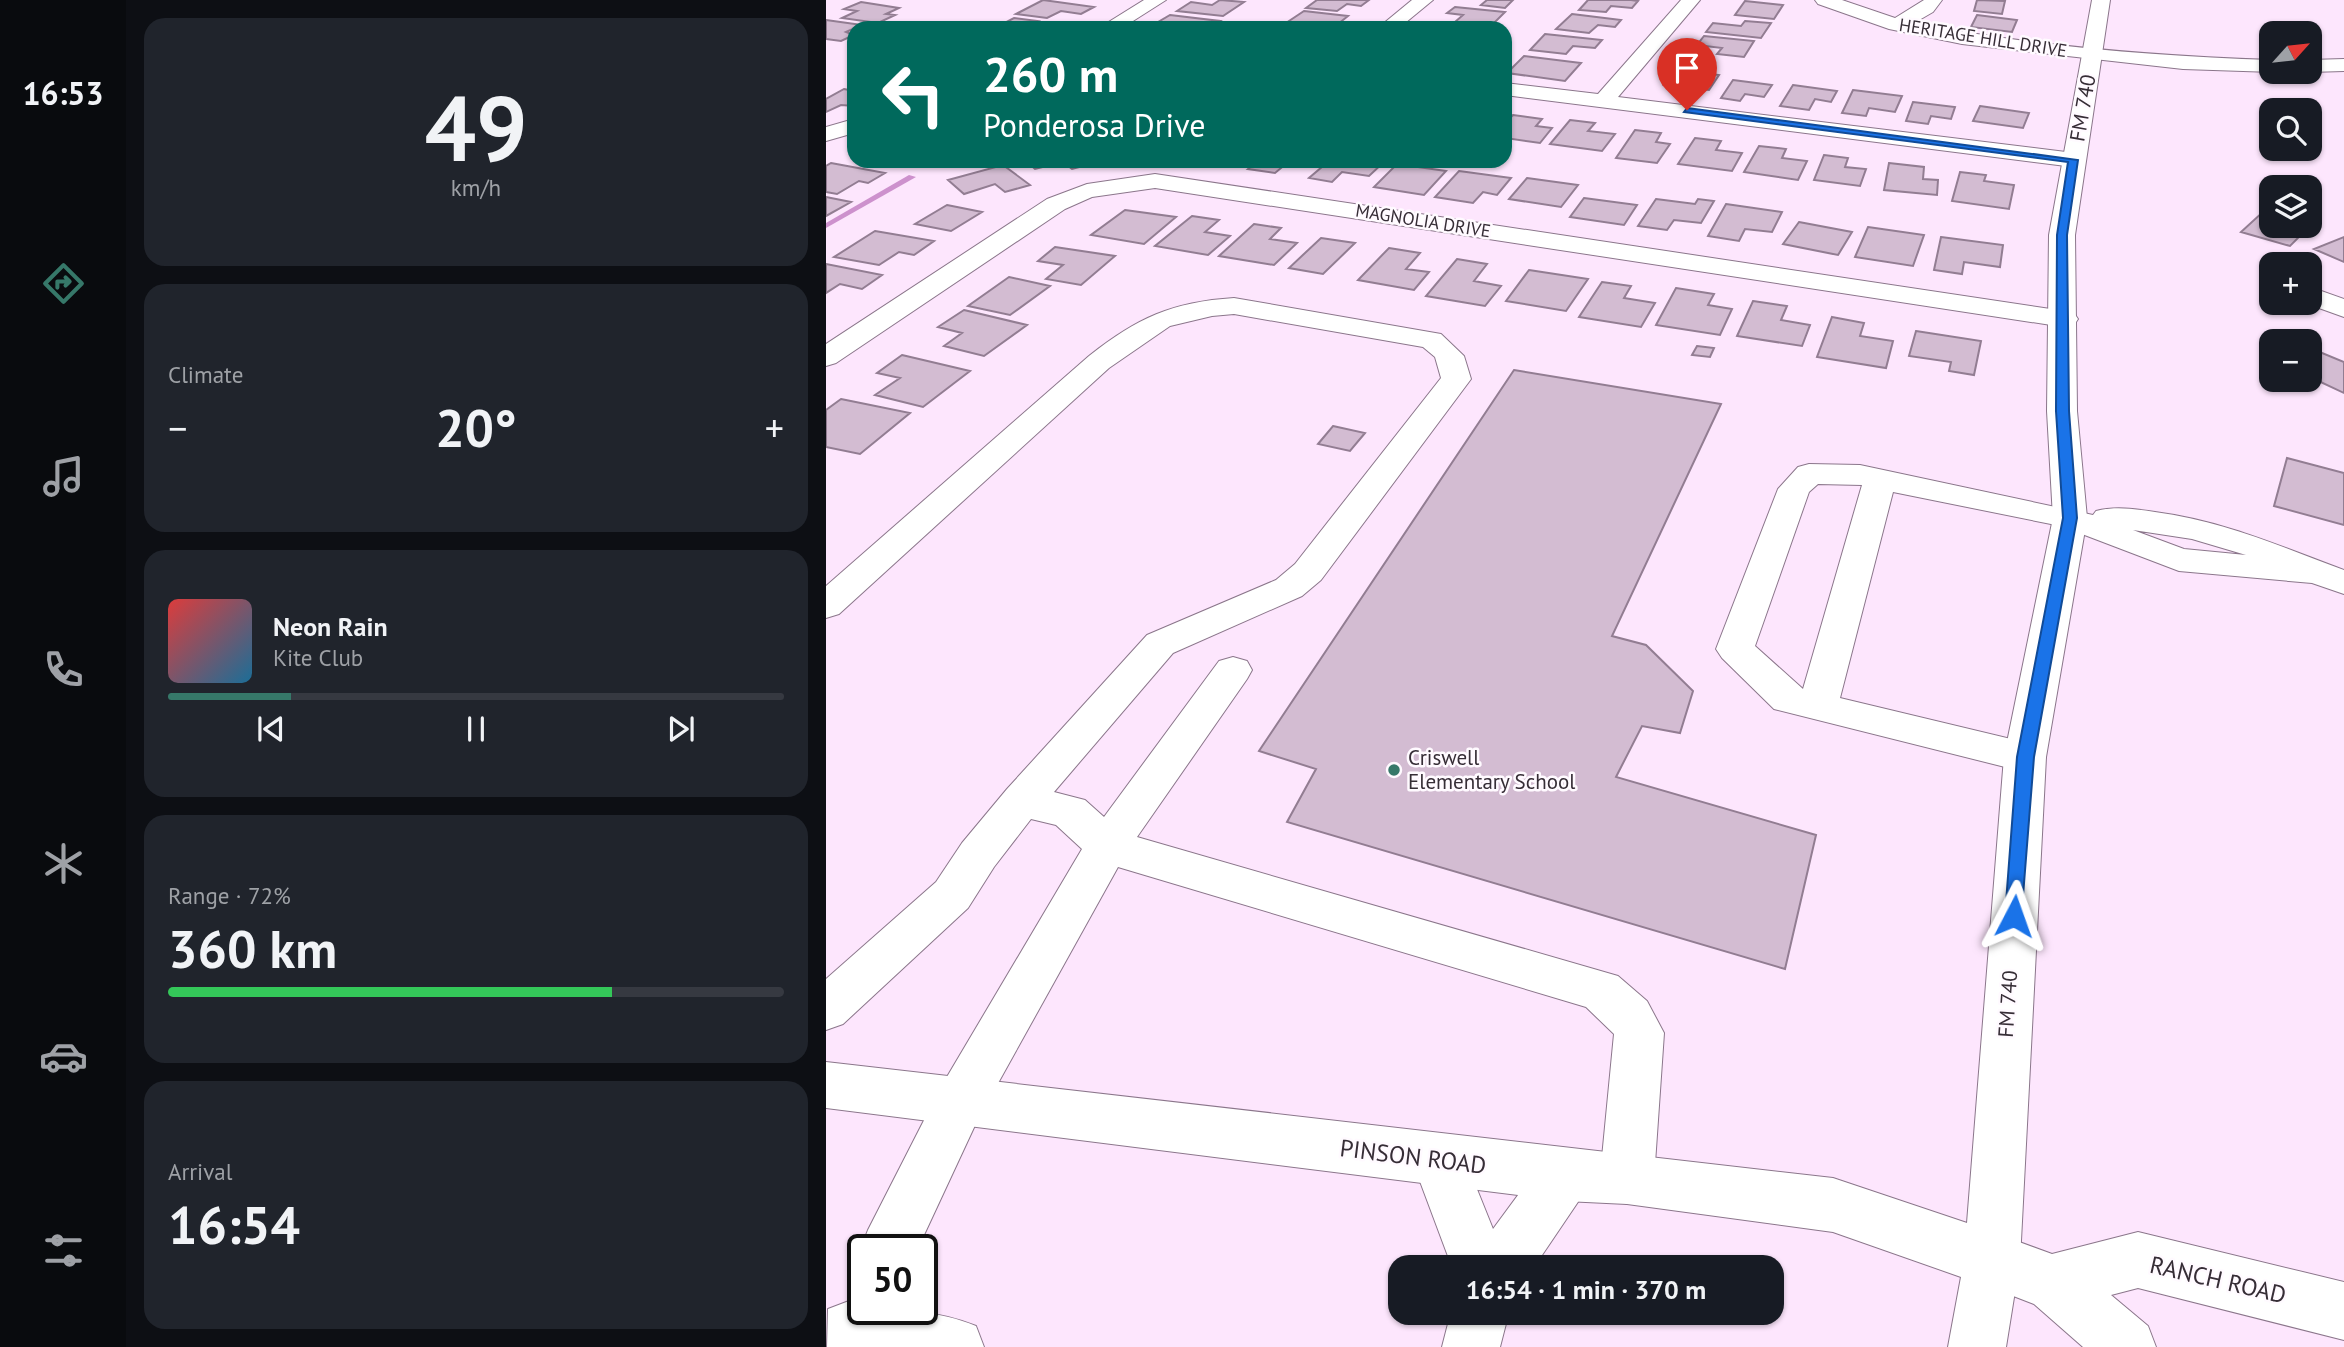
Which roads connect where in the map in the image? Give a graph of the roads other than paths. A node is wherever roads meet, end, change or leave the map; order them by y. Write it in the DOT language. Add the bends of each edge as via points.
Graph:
graph roads {
  1 [pos="1157,0"];
  2 [pos="1424,0"];
  3 [pos="1691,0"];
  4 [pos="1824,0"];
  5 [pos="1933,0"];
  6 [pos="2101,0"];
  7 [pos="1120,21"];
  8 [pos="1396,21"];
  9 [pos="1896,25"];
  10 [pos="2092,54"];
  11 [pos="2344,65"];
  12 [pos="2259,66"];
  13 [pos="2322,66"];
  14 [pos="1512,90"];
  15 [pos="1604,100"];
  16 [pos="847,128"];
  17 [pos="826,134"];
  18 [pos="2074,160"];
  19 [pos="2322,300"];
  20 [pos="2344,309"];
  21 [pos="2064,318"];
  22 [pos="826,357"];
  23 [pos="1880,479"];
  24 [pos="2070,518"];
  25 [pos="2344,582"];
  26 [pos="826,606"];
  27 [pos="1233,670"];
  28 [pos="1818,707"];
  29 [pos="2025,757"];
  30 [pos="1022,800"];
  31 [pos="1107,846"];
  32 [pos="826,1009"];
  33 [pos="826,1085"];
  34 [pos="959,1104"];
  35 [pos="1439,1160"];
  36 [pos="1566,1175"];
  37 [pos="1627,1178"];
  38 [pos="896,1234"];
  39 [pos="1475,1255"];
  40 [pos="1509,1255"];
  41 [pos="1992,1259"];
  42 [pos="2052,1282"];
  43 [pos="2344,1311"];
  44 [pos="1477,1325"];
  45 [pos="851,1327"];
  46 [pos="1974,1345"];
  47 [pos="955,1347"];
  48 [pos="1471,1347"];
  49 [pos="2127,1347"];
  1 -- 7 [label="street"];
  2 -- 8 [label="street"];
  3 -- 15 [label="street"];
  4 -- 9 [label="street, HERITAGE HILL DRIVE"];
  5 -- 9 [label="street"];
  6 -- 10 [label="street, FM 740 / FM 740"];
  9 -- 10 [label="street, HERITAGE HILL DRIVE"];
  10 -- 12 [label="street, HERITAGE HILL DRIVE"];
  10 -- 18 [label="street, FM 740 / FM 740"];
  11 -- 13 [label="street"];
  14 -- 15 [label="street"];
  15 -- 18 [label="street"];
  16 -- 17 [label="street"];
  18 -- 21 [label="street, FM 740 / FM 740" via="2062,235"];
  19 -- 20 [label="street"];
  21 -- 22 [label="street, MAGNOLIA DRIVE" via="1154,181 1087,191 1056,204"];
  21 -- 24 [label="street, FM 740 / FM 740" via="2062,411"];
  23 -- 24 [label="street"];
  23 -- 28 [label="street"];
  23 -- 28 [label="street" via="1809,474 1794,489 1735,649 1788,699"];
  24 -- 25 [label="street" via="2179,560 2311,572"];
  24 -- 29 [label="street, FM 740 / FM 740"];
  26 -- 30 [label="street" via="1099,362 1143,327 1173,313 1234,306 1431,340 1444,347 1453,360 1456,379 1308,572 1289,588 1160,645 1133,670"];
  27 -- 31 [label="street"];
  28 -- 29 [label="street"];
  29 -- 41 [label="street, FM 740 / FM 740"];
  30 -- 31 [label="street" via="1070,811"];
  30 -- 32 [label="street" via="952,895"];
  31 -- 34 [label="street"];
  31 -- 37 [label="street" via="1601,991 1630,1016 1639,1033"];
  33 -- 34 [label="street, PINSON ROAD"];
  34 -- 35 [label="street, PINSON ROAD"];
  34 -- 38 [label="street"];
  35 -- 36 [label="street, PINSON ROAD"];
  35 -- 39 [label="street"];
  36 -- 37 [label="street, PINSON ROAD"];
  36 -- 40 [label="street"];
  37 -- 41 [label="street, PINSON ROAD" via="1833,1205"];
  41 -- 42 [label="street"];
  41 -- 46 [label="street, FM 740"];
  42 -- 43 [label="street, RANCH ROAD" via="2138,1260"];
  42 -- 49 [label="street"];
  44 -- 48 [label="street"];
  45 -- 47 [label="street"];
}
